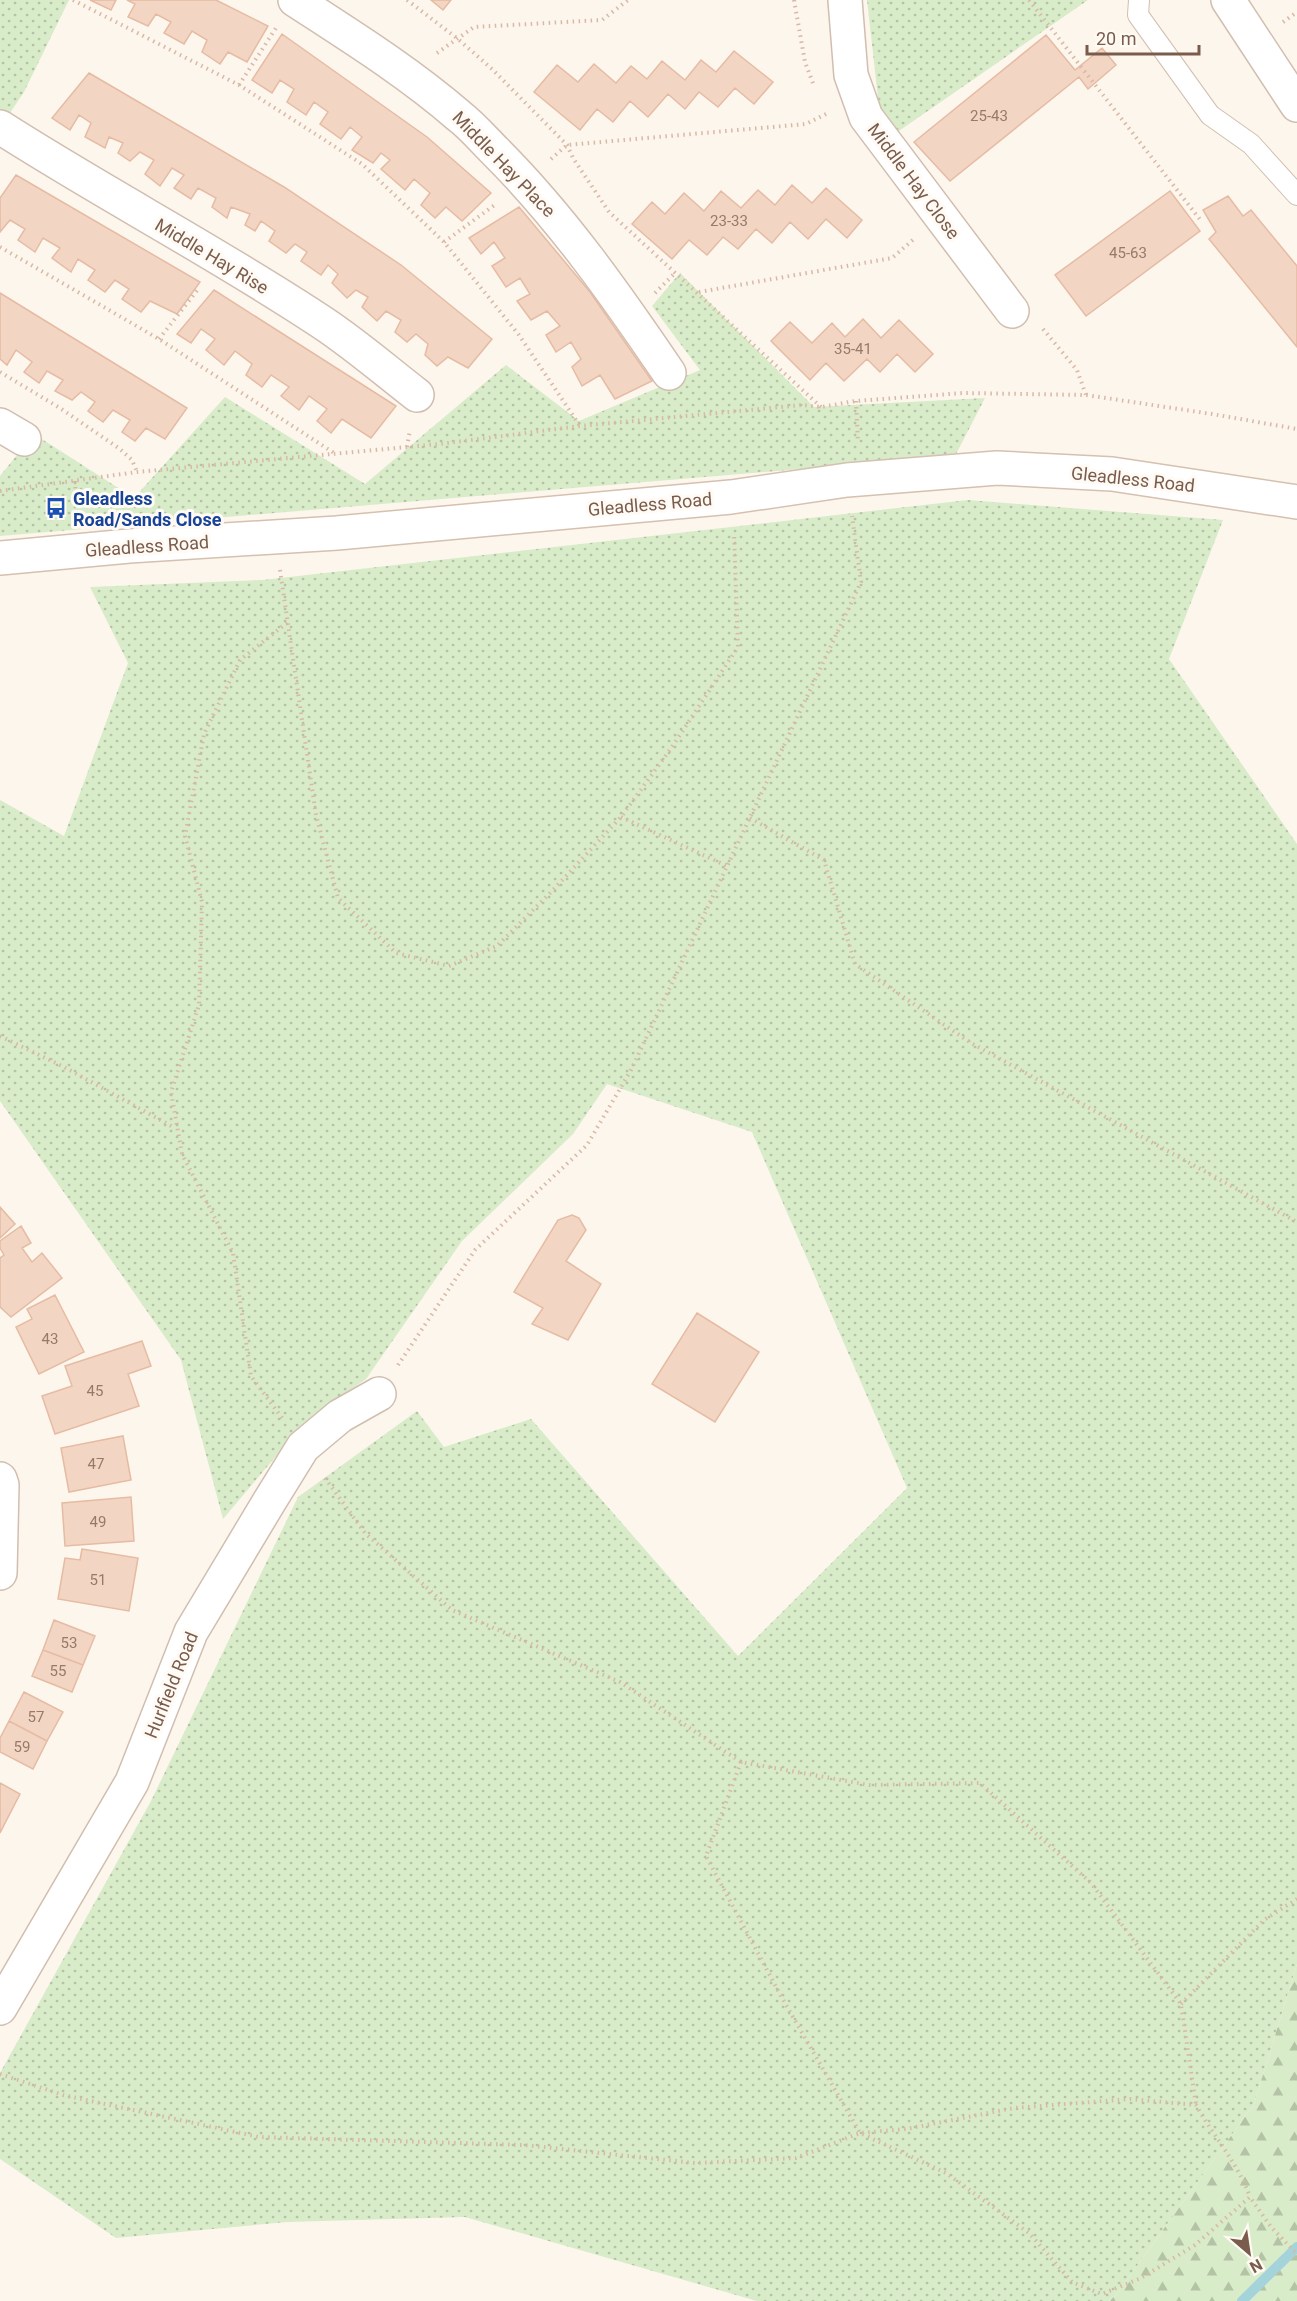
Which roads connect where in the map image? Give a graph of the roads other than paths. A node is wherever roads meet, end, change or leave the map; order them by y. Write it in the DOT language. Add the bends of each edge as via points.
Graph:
graph roads {
  1 [pos="844,0"];
  2 [pos="1139,0"];
  3 [pos="1228,0"];
  4 [pos="288,10"];
  5 [pos="1297,105"];
  6 [pos="0,127"];
  7 [pos="1297,195"];
  8 [pos="1012,311"];
  9 [pos="669,373"];
  10 [pos="417,395"];
  11 [pos="1297,502"];
  12 [pos="0,558"];
  13 [pos="379,1394"];
  14 [pos="0,1479"];
  15 [pos="0,1573"];
  16 [pos="0,2008"];
  1 -- 8 [label="street, Middle Hay Close" via="851,75 866,117"];
  2 -- 7 [label="lane" via="1138,15 1210,115 1251,144"];
  3 -- 5 [label="street"];
  4 -- 9 [label="street, Middle Hay Place" via="408,74 461,117 567,231"];
  6 -- 10 [label="street, Middle Hay Rise" via="324,324"];
  11 -- 12 [label="street, Gleadless Road" via="1100,473 997,468 337,533"];
  13 -- 16 [label="street, Hurlfield Road" via="340,1416 303,1447 191,1632 132,1782"];
  14 -- 15 [label="street"];
}
